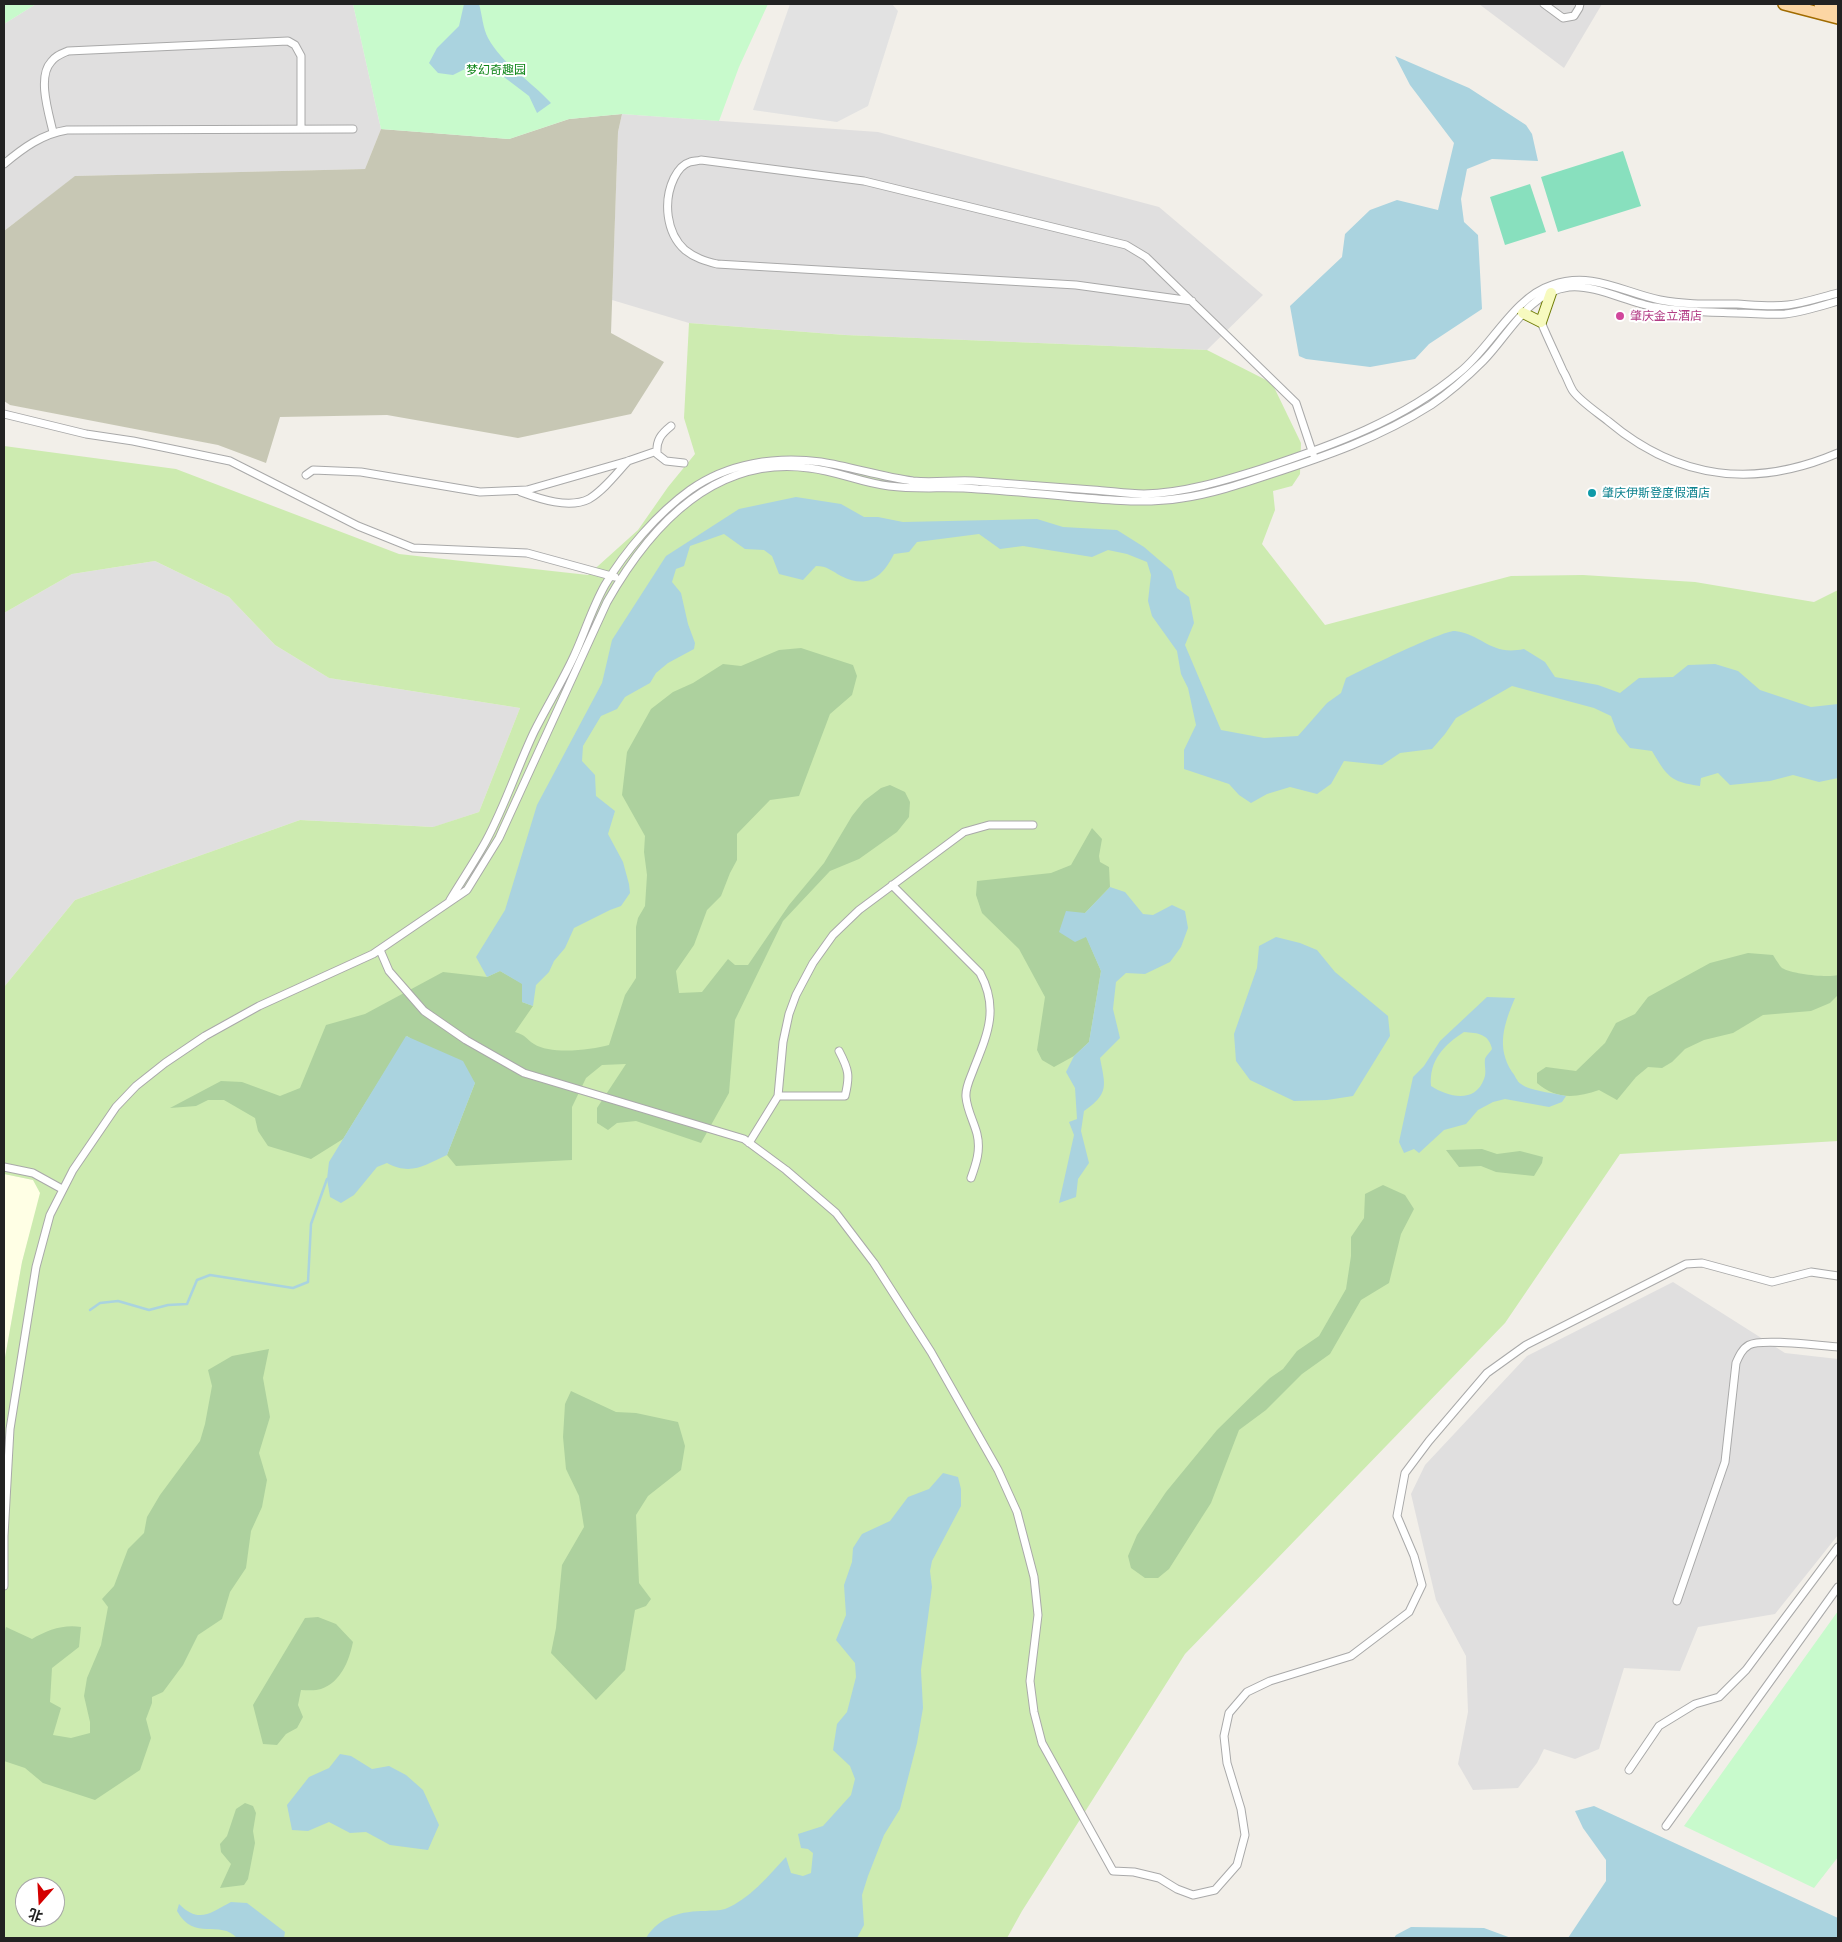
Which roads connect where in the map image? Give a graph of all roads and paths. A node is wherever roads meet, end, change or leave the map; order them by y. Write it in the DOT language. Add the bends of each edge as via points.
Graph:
graph roads {
  1 [pos="1544,4"];
  2 [pos="1580,4"];
  3 [pos="1784,4"];
  4 [pos="1820,4"];
  5 [pos="1838,8"];
  6 [pos="1838,18"];
  7 [pos="301,129"];
  8 [pos="353,129"];
  9 [pos="53,132"];
  10 [pos="4,164"];
  11 [pos="1551,293"];
  12 [pos="1838,293"];
  13 [pos="1192,301"];
  14 [pos="1838,301"];
  15 [pos="1523,313"];
  16 [pos="1541,322"];
  17 [pos="4,414"];
  18 [pos="671,426"];
  19 [pos="657,451"];
  20 [pos="1312,451"];
  21 [pos="1838,453"];
  22 [pos="1315,460"];
  23 [pos="628,461"];
  24 [pos="684,463"];
  25 [pos="306,475"];
  26 [pos="518,491"];
  27 [pos="611,576"];
  28 [pos="620,578"];
  29 [pos="1033,825"];
  30 [pos="892,885"];
  31 [pos="449,902"];
  32 [pos="380,950"];
  33 [pos="839,1051"];
  34 [pos="778,1096"];
  35 [pos="749,1143"];
  36 [pos="4,1168"];
  37 [pos="971,1178"];
  38 [pos="62,1189"];
  39 [pos="1838,1276"];
  40 [pos="1838,1347"];
  41 [pos="1838,1547"];
  42 [pos="4,1586"];
  43 [pos="1838,1587"];
  44 [pos="1677,1601"];
  45 [pos="1628,1770"];
  46 [pos="1666,1826"];
  1 -- 2 [label="street" via="1563,18 1574,16"];
  3 -- 6 [label="main road"];
  4 -- 5 [label="main road"];
  7 -- 8 [label="street"];
  7 -- 9 [label="street"];
  7 -- 9 [label="street" via="301,56 295,45 288,41 68,51 49,63 46,72 44,87"];
  9 -- 10 [label="street"];
  11 -- 14 [label="street" via="1569,287 1654,307 1784,314"];
  11 -- 15 [label="street"];
  11 -- 16 [label="street"];
  12 -- 20 [label="street" via="1784,306 1660,300 1594,280 1571,280 1548,286 1519,307 1483,350 1442,387 1383,422"];
  13 -- 13 [label="street" via="1146,258 1126,245 864,181 701,160 689,162 678,171 668,194 667,208 675,238 697,258 711,262 1076,285"];
  13 -- 20 [label="street" via="1296,403"];
  15 -- 16 [label="street"];
  15 -- 22 [label="street" via="1484,360 1432,404 1388,429"];
  16 -- 21 [label="street" via="1574,393 1628,438 1680,465 1726,474 1753,474 1794,469"];
  17 -- 27 [label="street" via="86,434 230,461 358,526 413,548 528,554"];
  18 -- 19 [label="street" via="661,435"];
  19 -- 23 [label="street"];
  19 -- 24 [label="street" via="666,461"];
  20 -- 22 [label="street"];
  20 -- 27 [label="street" via="1231,479 1144,494 968,481 921,482 820,462 772,459 722,473 676,500"];
  22 -- 28 [label="street" via="1186,498 1140,502 971,488 918,490 884,486 807,467 755,469 701,492 684,503"];
  23 -- 26 [label="street"];
  23 -- 26 [label="street" via="588,499 568,503 542,500"];
  25 -- 26 [label="street" via="313,470 361,472 480,492"];
  27 -- 28 [label="street"];
  27 -- 31 [label="street" via="523,754 487,839"];
  28 -- 31 [label="street" via="499,838 467,890"];
  29 -- 30 [label="street" via="989,825 964,832"];
  30 -- 34 [label="street" via="833,935 813,962 789,1014"];
  30 -- 37 [label="street" via="980,973 987,986 990,1024 966,1096 978,1135 979,1155"];
  31 -- 32 [label="street"];
  32 -- 35 [label="street" via="389,971 424,1011 466,1040 524,1073"];
  32 -- 38 [label="street" via="259,1006 165,1063 116,1107"];
  33 -- 34 [label="street" via="847,1066 849,1080 845,1096"];
  34 -- 35 [label="street"];
  35 -- 39 [label="street" via="836,1213 874,1263 931,1352 998,1470 1017,1512 1034,1577 1038,1615 1030,1681 1042,1744 1113,1871 1159,1878 1193,1895 1215,1890 1237,1865 1245,1835 1241,1808 1227,1763 1224,1736 1229,1713 1246,1692 1270,1681 1351,1656 1409,1612 1422,1585 1397,1516 1405,1473 1487,1373 1526,1345 1686,1264 1702,1262 1772,1282 1811,1272"];
  36 -- 38 [label="street" via="33,1173"];
  38 -- 42 [label="street" via="50,1215 36,1267 10,1429"];
  40 -- 44 [label="street" via="1764,1343 1750,1344 1741,1352 1736,1363 1725,1462"];
  41 -- 45 [label="street" via="1746,1670 1718,1697 1695,1704 1659,1726"];
  43 -- 46 [label="street"];
}
